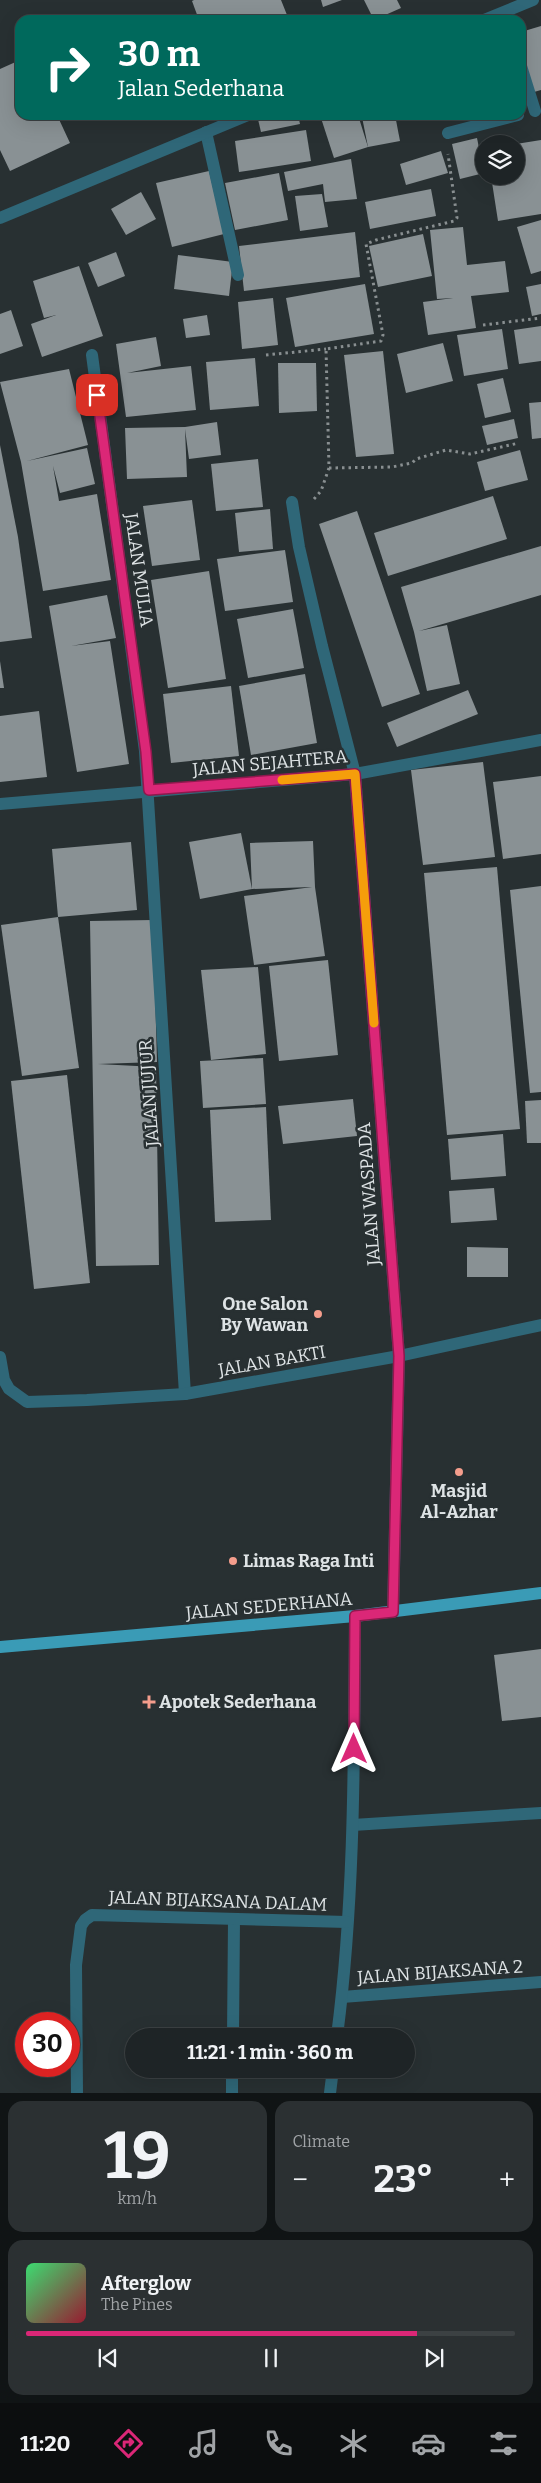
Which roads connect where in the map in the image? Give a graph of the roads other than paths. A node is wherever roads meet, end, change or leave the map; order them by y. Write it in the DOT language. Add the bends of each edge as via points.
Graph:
graph roads {
  1 [pos="533,0"];
  2 [pos="508,15"];
  3 [pos="526,79"];
  4 [pos="538,110"];
  5 [pos="236,120"];
  6 [pos="500,120"];
  7 [pos="206,132"];
  8 [pos="448,133"];
  9 [pos="0,218"];
  10 [pos="238,274"];
  11 [pos="92,355"];
  12 [pos="292,502"];
  13 [pos="541,740"];
  14 [pos="355,774"];
  15 [pos="149,790"];
  16 [pos="0,804"];
  17 [pos="541,1325"];
  18 [pos="399,1356"];
  19 [pos="0,1357"];
  20 [pos="185,1394"];
  21 [pos="541,1593"];
  22 [pos="393,1612"];
  23 [pos="355,1616"];
  24 [pos="0,1647"];
  25 [pos="541,1813"];
  26 [pos="354,1825"];
  27 [pos="234,1920"];
  28 [pos="347,1922"];
  29 [pos="541,1982"];
  30 [pos="342,1997"];
  31 [pos="233,2028"];
  32 [pos="338,2028"];
  33 [pos="232,2078"];
  34 [pos="332,2078"];
  35 [pos="77,2093"];
  36 [pos="232,2093"];
  37 [pos="330,2093"];
  1 -- 2 [label="street"];
  3 -- 4 [label="street"];
  5 -- 7 [label="street"];
  6 -- 8 [label="street"];
  7 -- 9 [label="street"];
  7 -- 10 [label="street"];
  11 -- 15 [label="street, JALAN MULIA"];
  12 -- 14 [label="street, JALAN WASPADA" via="299,547"];
  13 -- 14 [label="street, JALAN SEJAHTERA"];
  14 -- 15 [label="street, JALAN SEJAHTERA"];
  14 -- 18 [label="street, JALAN WASPADA"];
  15 -- 16 [label="street, JALAN SEJAHTERA"];
  15 -- 20 [label="street, JALAN JUJUR"];
  17 -- 18 [label="street, JALAN BAKTI"];
  18 -- 20 [label="street, JALAN BAKTI"];
  18 -- 22 [label="street, JALAN WASPADA"];
  19 -- 20 [label="street, JALAN BAKTI" via="9,1390 27,1402"];
  21 -- 22 [label="main road, JALAN SEDERHANA"];
  22 -- 23 [label="main road, JALAN SEDERHANA"];
  23 -- 24 [label="main road, JALAN SEDERHANA"];
  23 -- 26 [label="street"];
  25 -- 26 [label="street"];
  26 -- 28 [label="street"];
  27 -- 28 [label="street, JALAN BIJAKSANA DALAM"];
  27 -- 31 [label="street"];
  27 -- 35 [label="street, JALAN BIJAKSANA DALAM" via="92,1915 84,1920 79,1932 76,1965"];
  28 -- 30 [label="street"];
  29 -- 30 [label="street, JALAN BIJAKSANA 2"];
  30 -- 32 [label="street"];
  33 -- 36 [label="street"];
  34 -- 37 [label="street"];
}
